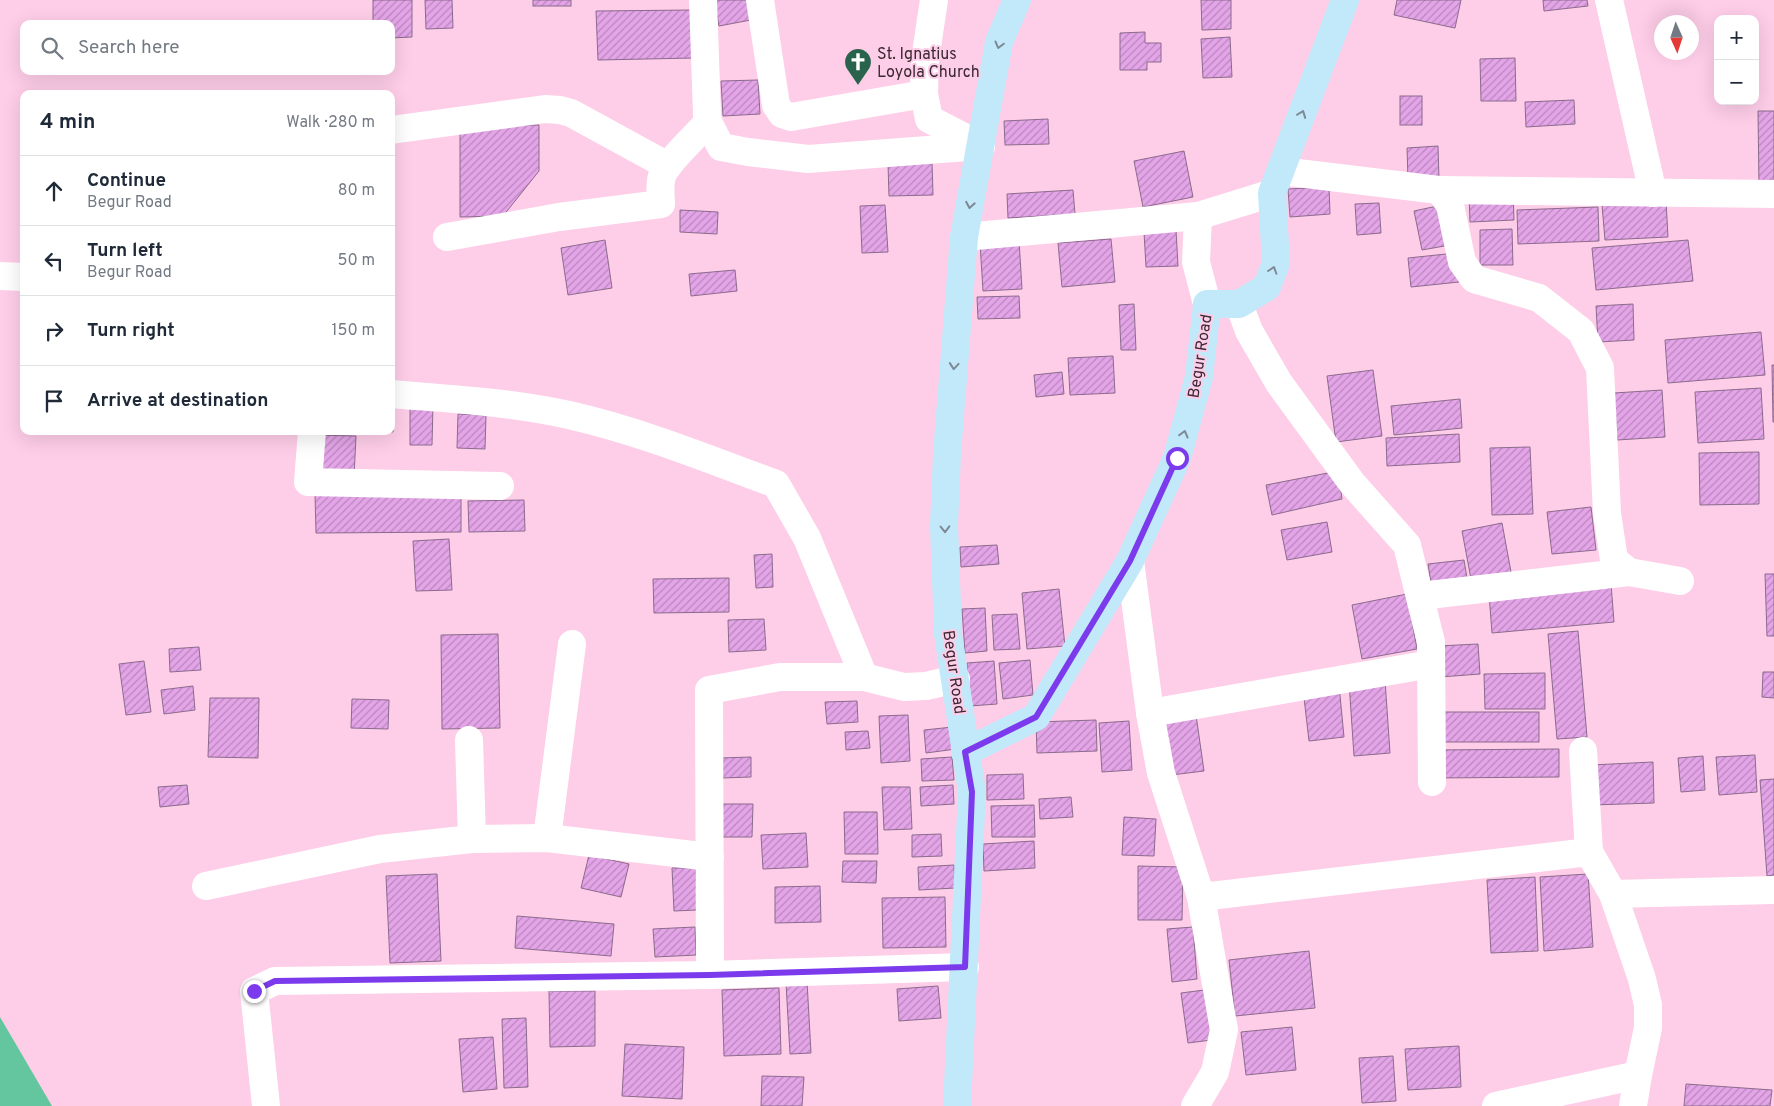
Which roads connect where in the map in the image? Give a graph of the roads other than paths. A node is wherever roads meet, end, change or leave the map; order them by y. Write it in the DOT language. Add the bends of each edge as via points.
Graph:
graph roads {
  1 [pos="703,0"];
  2 [pos="760,0"];
  3 [pos="934,0"];
  4 [pos="1017,0"];
  5 [pos="1345,0"];
  6 [pos="1609,0"];
  7 [pos="924,94"];
  8 [pos="708,122"];
  9 [pos="395,129"];
  10 [pos="981,146"];
  11 [pos="668,166"];
  12 [pos="1276,182"];
  13 [pos="1440,190"];
  14 [pos="1653,193"];
  15 [pos="1774,194"];
  16 [pos="1198,216"];
  17 [pos="446,237"];
  18 [pos="964,237"];
  19 [pos="0,276"];
  20 [pos="20,277"];
  21 [pos="1207,304"];
  22 [pos="1239,304"];
  23 [pos="395,394"];
  24 [pos="312,435"];
  25 [pos="500,486"];
  26 [pos="1130,561"];
  27 [pos="1629,572"];
  28 [pos="1680,581"];
  29 [pos="1420,596"];
  30 [pos="572,644"];
  31 [pos="1431,664"];
  32 [pos="864,677"];
  33 [pos="956,679"];
  34 [pos="1150,713"];
  35 [pos="469,740"];
  36 [pos="1583,751"];
  37 [pos="965,752"];
  38 [pos="1432,782"];
  39 [pos="547,838"];
  40 [pos="472,839"];
  41 [pos="1589,852"];
  42 [pos="710,857"];
  43 [pos="206,886"];
  44 [pos="1774,890"];
  45 [pos="1613,894"];
  46 [pos="1201,897"];
  47 [pos="965,967"];
  48 [pos="710,975"];
  49 [pos="1638,1074"];
  50 [pos="266,1106"];
  51 [pos="958,1106"];
  52 [pos="1195,1106"];
  53 [pos="1496,1106"];
  54 [pos="1633,1106"];
  1 -- 8 [label="street"];
  2 -- 7 [label="street" via="776,105 782,114 791,117"];
  3 -- 7 [label="street" via="925,60"];
  4 -- 10 [label="main road, Begur Road, one-way" via="999,42"];
  12 -- 5 [label="main road, one-way"];
  6 -- 14 [label="street"];
  7 -- 10 [label="street" via="928,119"];
  8 -- 10 [label="street" via="721,147 808,159"];
  8 -- 11 [label="street"];
  9 -- 11 [label="street" via="545,109 560,110"];
  10 -- 18 [label="main road, Begur Road, one-way"];
  11 -- 17 [label="street" via="660,185 661,204 559,217"];
  12 -- 13 [label="street"];
  12 -- 16 [label="street"];
  22 -- 12 [label="main road, one-way" via="1267,287 1276,263"];
  13 -- 14 [label="street"];
  13 -- 27 [label="street" via="1450,205 1462,262 1474,279 1539,298 1580,331 1600,368 1607,513 1614,560"];
  14 -- 15 [label="street"];
  16 -- 18 [label="street"];
  16 -- 21 [label="street" via="1196,262"];
  18 -- 33 [label="main road, Begur Road, one-way" via="944,526 948,634"];
  19 -- 20 [label="street"];
  21 -- 22 [label="main road, Begur Road"];
  26 -- 21 [label="main road, Begur Road, one-way" via="1177,458 1199,377"];
  22 -- 29 [label="street" via="1249,332 1279,383 1352,483 1406,545"];
  23 -- 32 [label="street" via="502,403 570,416 667,443 776,484 807,538"];
  24 -- 25 [label="street" via="308,482"];
  26 -- 34 [label="street"];
  26 -- 37 [label="main road, Begur Road" via="1036,717"];
  27 -- 28 [label="street"];
  27 -- 29 [label="street"];
  29 -- 31 [label="street" via="1431,642"];
  30 -- 39 [label="street"];
  31 -- 34 [label="street"];
  31 -- 38 [label="street"];
  32 -- 33 [label="street" via="904,687"];
  32 -- 42 [label="street" via="780,677 709,690"];
  33 -- 37 [label="main road, Begur Road"];
  34 -- 46 [label="street" via="1161,773"];
  35 -- 40 [label="street"];
  36 -- 41 [label="street"];
  37 -- 47 [label="main road, Begur Road" via="972,792"];
  39 -- 40 [label="street"];
  39 -- 42 [label="street"];
  40 -- 43 [label="street" via="380,849"];
  41 -- 45 [label="street"];
  41 -- 46 [label="street"];
  42 -- 48 [label="street"];
  44 -- 45 [label="street"];
  45 -- 49 [label="street" via="1648,1005 1648,1028"];
  46 -- 52 [label="street" via="1224,1030 1215,1072"];
  47 -- 48 [label="street"];
  47 -- 51 [label="main road, Begur Road"];
  48 -- 50 [label="street" via="275,981 254,991"];
  49 -- 53 [label="street"];
  49 -- 54 [label="street"];
}
